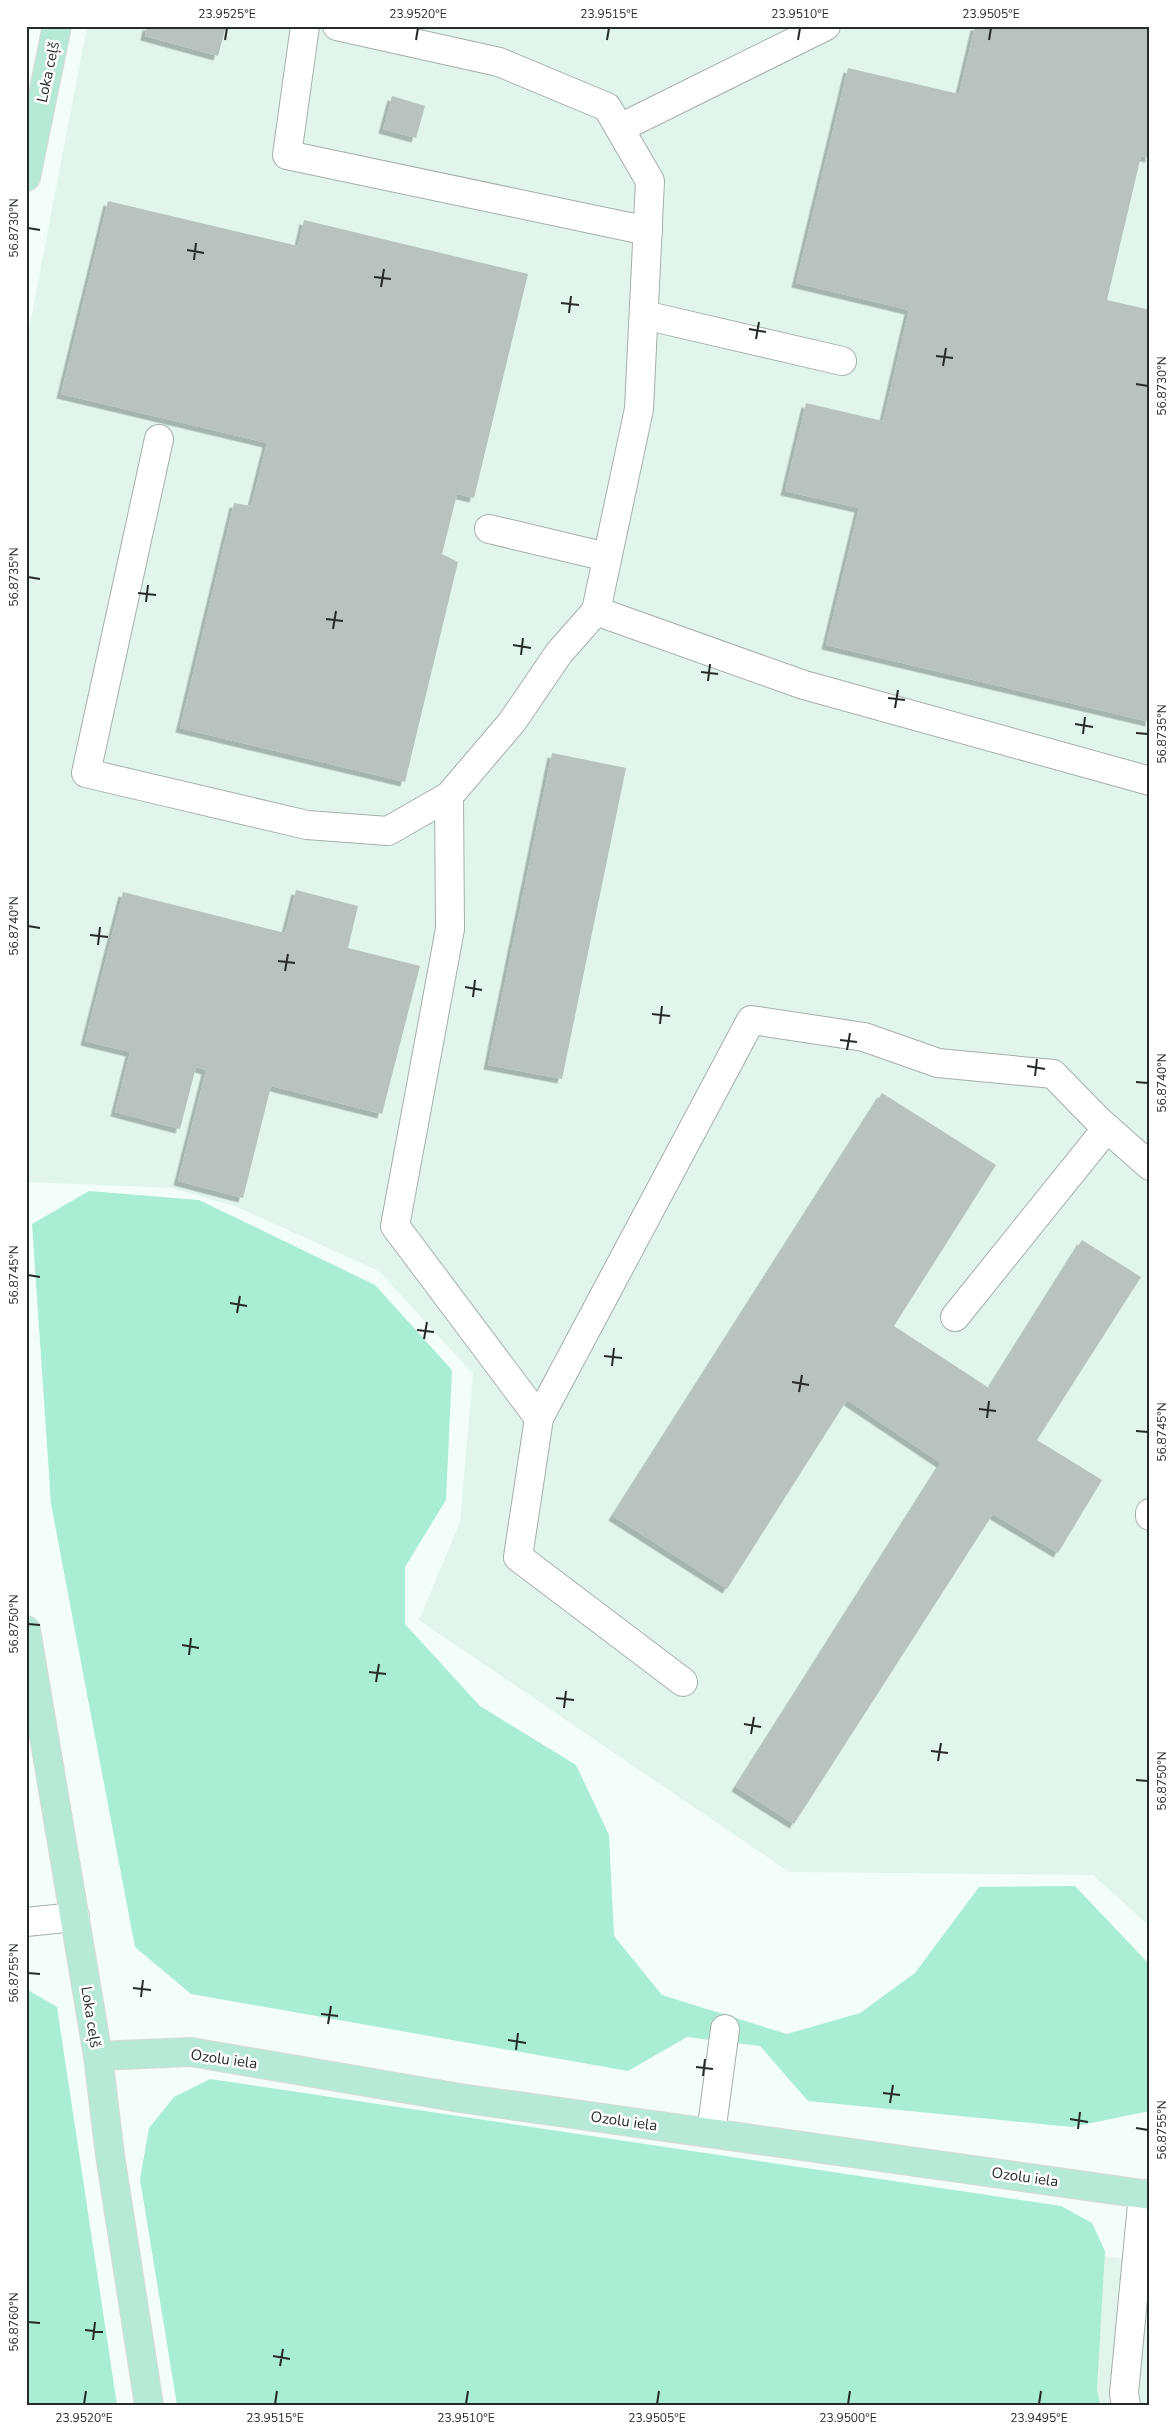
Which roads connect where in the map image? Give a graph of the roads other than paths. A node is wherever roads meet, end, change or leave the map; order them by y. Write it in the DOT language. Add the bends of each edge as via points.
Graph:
graph roads {
  1 [pos="57,26"];
  2 [pos="305,26"];
  3 [pos="337,26"];
  4 [pos="826,26"];
  5 [pos="620,128"];
  6 [pos="26,176"];
  7 [pos="648,231"];
  8 [pos="644,315"];
  9 [pos="842,360"];
  10 [pos="159,439"];
  11 [pos="489,529"];
  12 [pos="608,556"];
  13 [pos="596,611"];
  14 [pos="1150,781"];
  15 [pos="449,796"];
  16 [pos="1106,1128"];
  17 [pos="1150,1166"];
  18 [pos="955,1317"];
  19 [pos="539,1418"];
  20 [pos="26,1630"];
  21 [pos="683,1682"];
  22 [pos="75,1916"];
  23 [pos="26,1922"];
  24 [pos="725,2029"];
  25 [pos="98,2056"];
  26 [pos="711,2133"];
  27 [pos="1146,2194"];
  28 [pos="1139,2342"];
  29 [pos="149,2405"];
  30 [pos="1126,2405"];
  1 -- 6 [label="main road, Loka ceļš"];
  2 -- 7 [label="lane" via="287,155"];
  3 -- 5 [label="lane" via="498,62 607,107"];
  4 -- 5 [label="lane"];
  5 -- 7 [label="lane" via="650,182"];
  7 -- 8 [label="lane"];
  8 -- 9 [label="lane"];
  8 -- 12 [label="lane" via="639,409"];
  10 -- 15 [label="lane" via="86,773 307,825 388,831"];
  11 -- 12 [label="lane"];
  12 -- 13 [label="lane"];
  13 -- 14 [label="lane" via="804,685"];
  13 -- 15 [label="lane" via="559,653 512,722"];
  15 -- 19 [label="lane" via="450,929 395,1226"];
  16 -- 17 [label="lane"];
  16 -- 18 [label="lane"];
  16 -- 19 [label="lane" via="1052,1074 938,1063 864,1037 751,1020"];
  19 -- 21 [label="lane" via="518,1557"];
  20 -- 22 [label="main road, Loka ceļš"];
  22 -- 23 [label="lane"];
  22 -- 25 [label="main road, Loka ceļš"];
  24 -- 26 [label="lane"];
  25 -- 26 [label="main road, Ozolu iela" via="191,2052 460,2098"];
  25 -- 29 [label="main road, Loka ceļš"];
  26 -- 27 [label="main road, Ozolu iela"];
  27 -- 28 [label="lane"];
  28 -- 30 [label="lane" via="1124,2393"];
}
